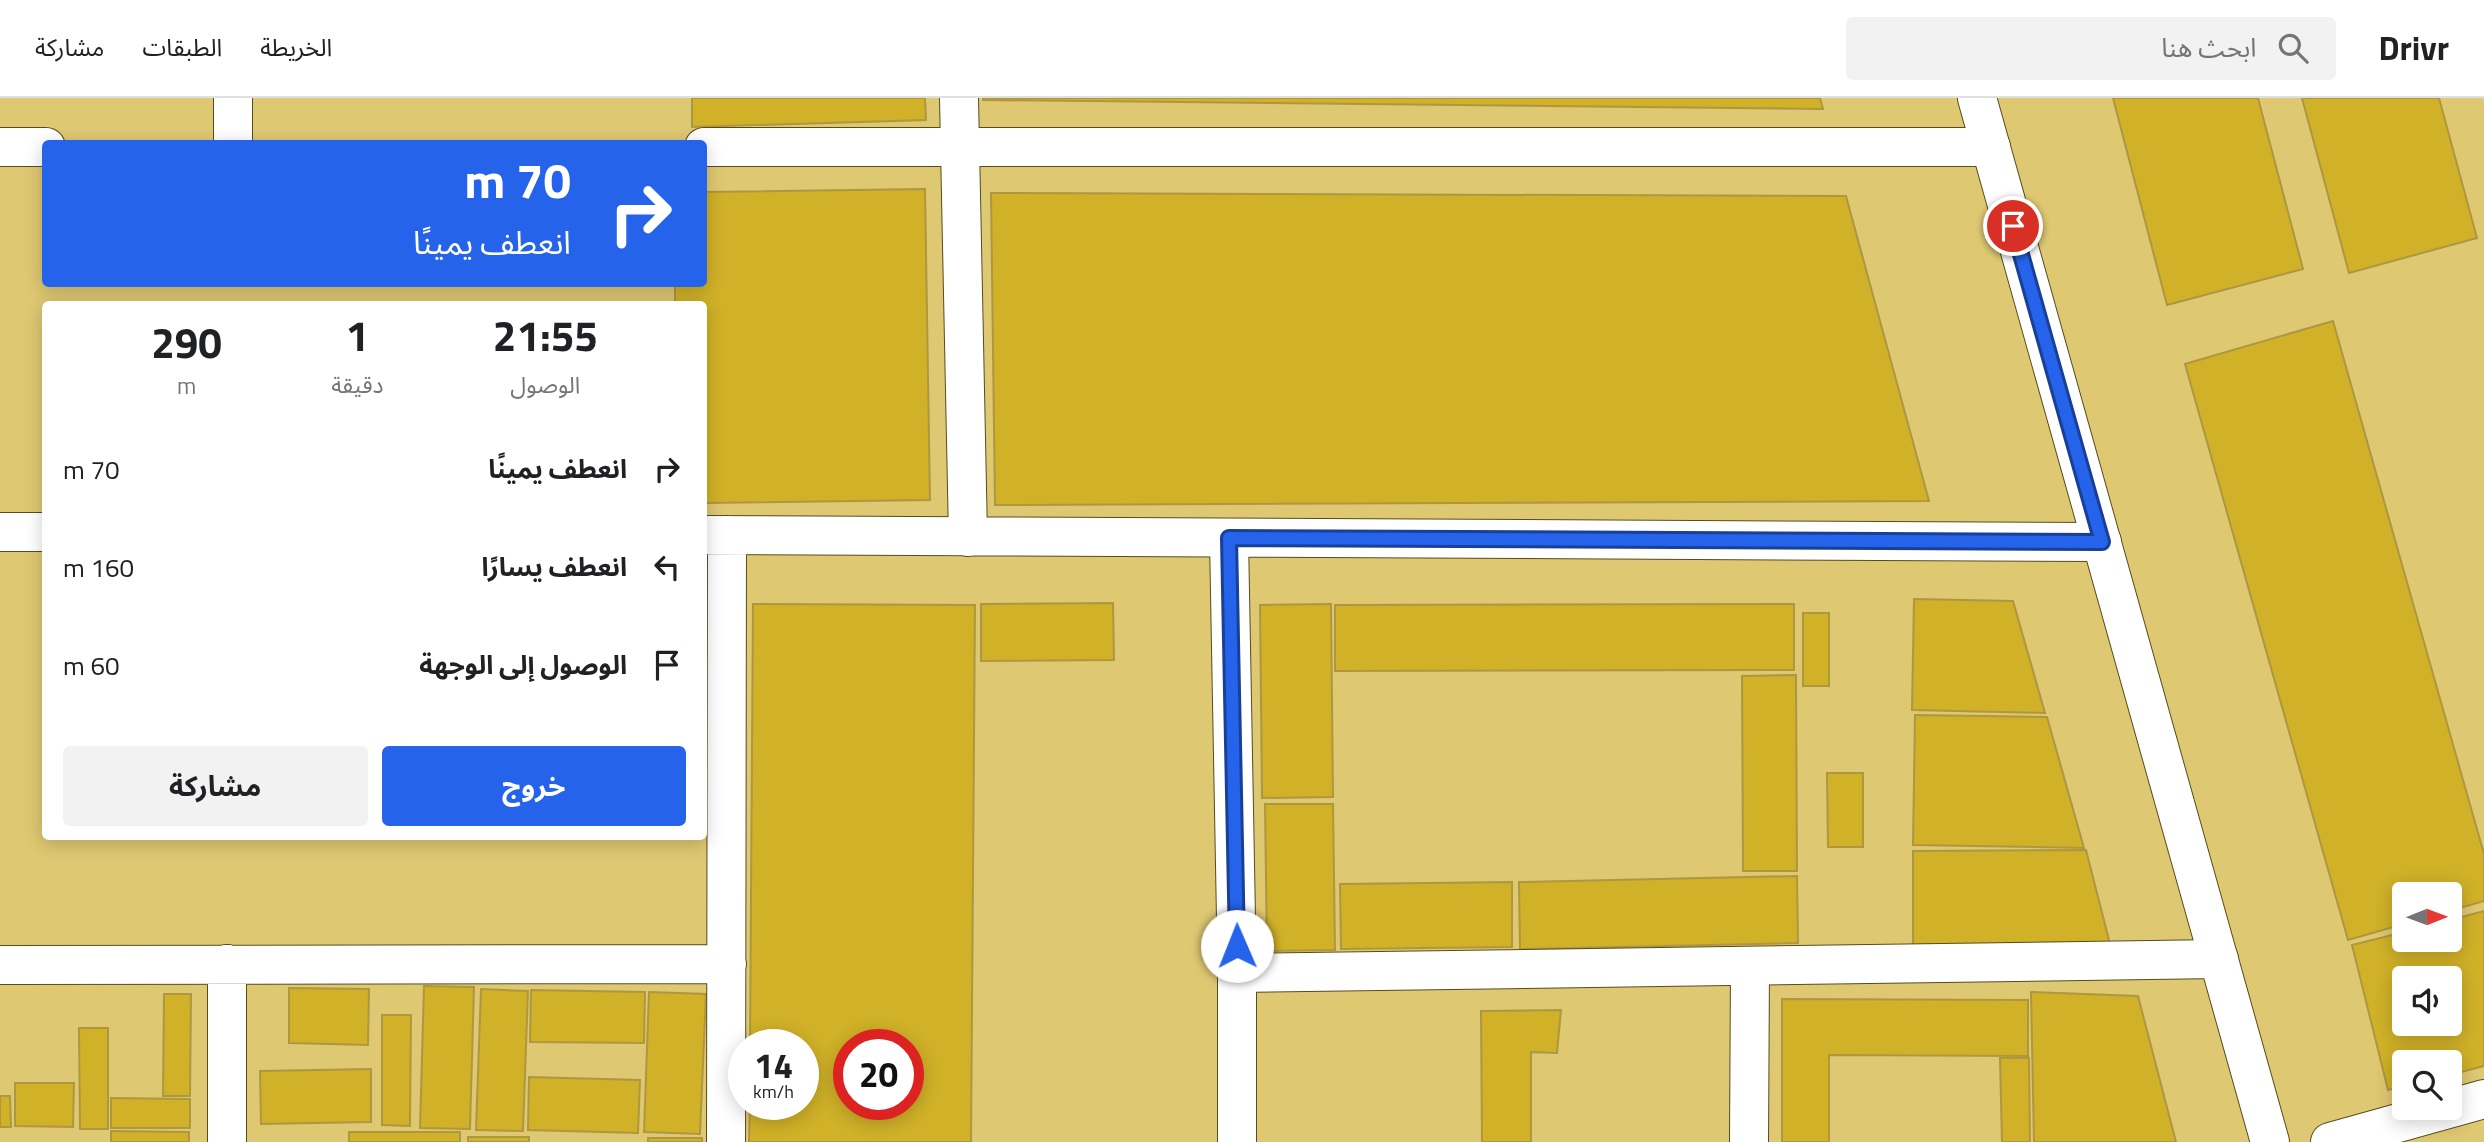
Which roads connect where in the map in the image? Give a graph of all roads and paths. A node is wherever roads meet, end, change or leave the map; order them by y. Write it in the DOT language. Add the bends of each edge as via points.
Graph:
graph roads {
  1 [pos="233,98"];
  2 [pos="959,98"];
  3 [pos="1977,98"];
  4 [pos="233,140"];
  5 [pos="707,146"];
  6 [pos="0,147"];
  7 [pos="42,147"];
  8 [pos="960,147"];
  9 [pos="1991,147"];
  10 [pos="0,532"];
  11 [pos="42,532"];
  12 [pos="715,535"];
  13 [pos="968,537"];
  14 [pos="1229,538"];
  15 [pos="2102,542"];
  16 [pos="2219,959"];
  17 [pos="228,964"];
  18 [pos="727,964"];
  19 [pos="0,965"];
  20 [pos="1750,966"];
  21 [pos="1237,974"];
  22 [pos="2484,1099"];
  23 [pos="227,1142"];
  24 [pos="726,1142"];
  25 [pos="1237,1142"];
  26 [pos="1749,1142"];
  27 [pos="2270,1142"];
  28 [pos="2330,1142"];
  1 -- 4 [label="street"];
  2 -- 8 [label="street"];
  3 -- 9 [label="street"];
  5 -- 8 [label="street"];
  6 -- 7 [label="street"];
  8 -- 9 [label="street"];
  8 -- 13 [label="street"];
  9 -- 15 [label="street"];
  10 -- 11 [label="street"];
  12 -- 13 [label="street"];
  12 -- 18 [label="street"];
  13 -- 14 [label="street"];
  14 -- 15 [label="street"];
  14 -- 21 [label="street"];
  15 -- 16 [label="street"];
  16 -- 20 [label="street"];
  16 -- 27 [label="street"];
  17 -- 18 [label="street"];
  17 -- 19 [label="street"];
  17 -- 23 [label="street"];
  18 -- 24 [label="street"];
  20 -- 21 [label="street"];
  20 -- 26 [label="street"];
  21 -- 25 [label="street"];
  22 -- 28 [label="street"];
}
